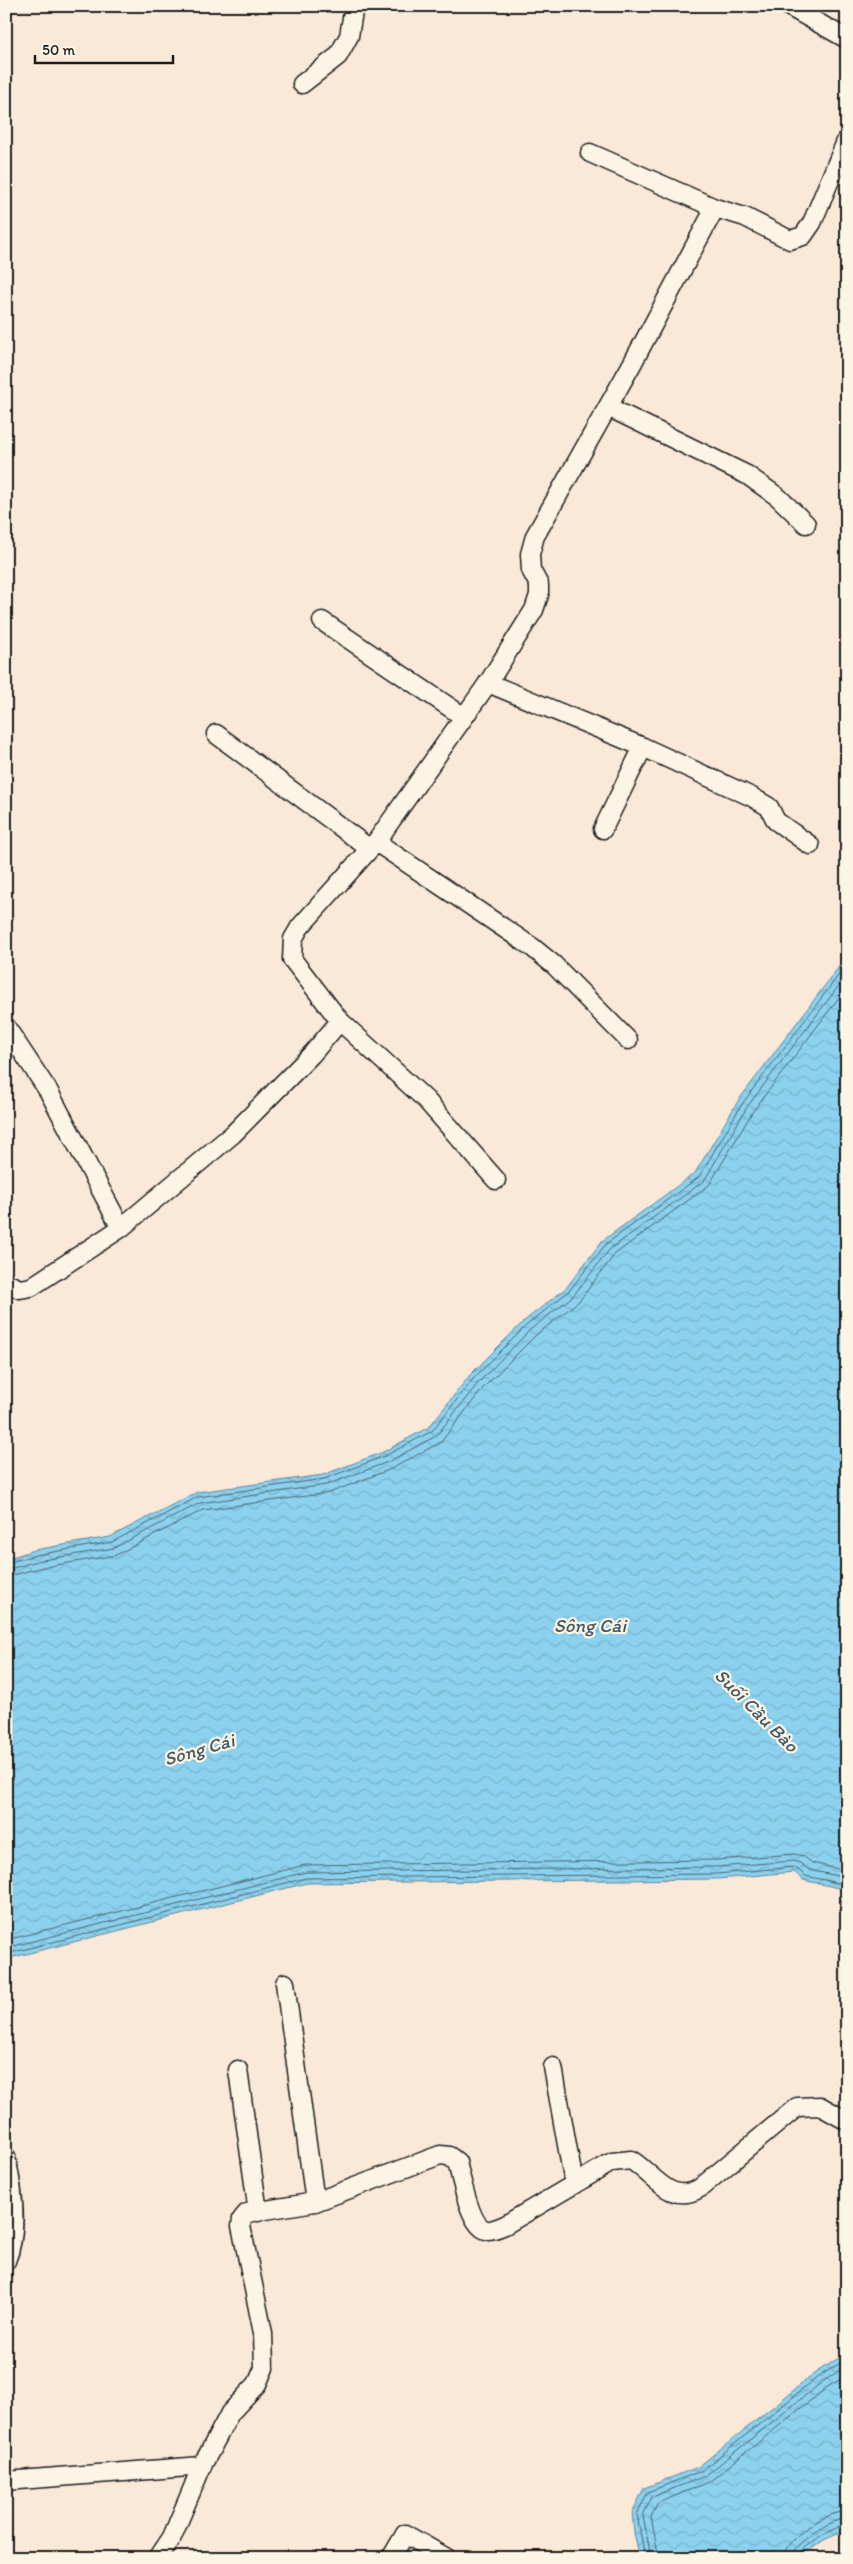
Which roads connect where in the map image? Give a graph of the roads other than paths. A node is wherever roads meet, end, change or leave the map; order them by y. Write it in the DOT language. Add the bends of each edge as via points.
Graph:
graph roads {
  1 [pos="354,6"];
  2 [pos="788,6"];
  3 [pos="847,39"];
  4 [pos="302,84"];
  5 [pos="847,139"];
  6 [pos="590,152"];
  7 [pos="715,208"];
  8 [pos="608,407"];
  9 [pos="806,524"];
  10 [pos="322,621"];
  11 [pos="488,684"];
  12 [pos="464,717"];
  13 [pos="216,734"];
  14 [pos="643,747"];
  15 [pos="604,829"];
  16 [pos="373,846"];
  17 [pos="810,846"];
  18 [pos="340,1021"];
  19 [pos="6,1027"];
  20 [pos="628,1040"];
  21 [pos="496,1180"];
  22 [pos="121,1228"];
  23 [pos="6,1283"];
  24 [pos="285,1983"];
  25 [pos="554,2067"];
  26 [pos="238,2070"];
  27 [pos="847,2121"];
  28 [pos="6,2157"];
  29 [pos="574,2184"];
  30 [pos="315,2202"];
  31 [pos="258,2212"];
  32 [pos="6,2261"];
  33 [pos="202,2466"];
  34 [pos="6,2481"];
  35 [pos="158,2558"];
  36 [pos="391,2558"];
  37 [pos="447,2558"];
  1 -- 4 [label="street" via="349,36 338,56"];
  2 -- 3 [label="street"];
  5 -- 7 [label="street" via="812,223 803,236 790,240 745,217"];
  6 -- 7 [label="street"];
  7 -- 8 [label="street"];
  8 -- 9 [label="street" via="747,475 778,496"];
  8 -- 11 [label="street" via="535,536 530,554 531,570 539,585 539,595 534,610"];
  10 -- 12 [label="street"];
  11 -- 12 [label="street"];
  11 -- 14 [label="street"];
  12 -- 16 [label="street"];
  13 -- 16 [label="street"];
  14 -- 15 [label="street"];
  14 -- 17 [label="street" via="769,807 776,820"];
  16 -- 18 [label="street" via="300,927 293,939 292,960"];
  16 -- 20 [label="street" via="532,947"];
  18 -- 21 [label="street" via="426,1100"];
  18 -- 22 [label="street" via="233,1134"];
  19 -- 22 [label="street" via="49,1092"];
  22 -- 23 [label="street" via="31,1287 20,1289"];
  24 -- 30 [label="street"];
  25 -- 29 [label="street"];
  26 -- 31 [label="street"];
  27 -- 29 [label="street" via="820,2106 797,2107 700,2188 685,2195 668,2190 638,2164 624,2159 612,2162"];
  28 -- 32 [label="street" via="12,2184 12,2227"];
  29 -- 30 [label="street" via="494,2229 486,2230 474,2221 457,2162 446,2155"];
  30 -- 31 [label="street"];
  31 -- 33 [label="street" via="247,2213 241,2226 263,2333 264,2368 257,2384 230,2413"];
  33 -- 34 [label="street"];
  33 -- 35 [label="street" via="172,2537"];
  36 -- 37 [label="street" via="405,2534"];
}
